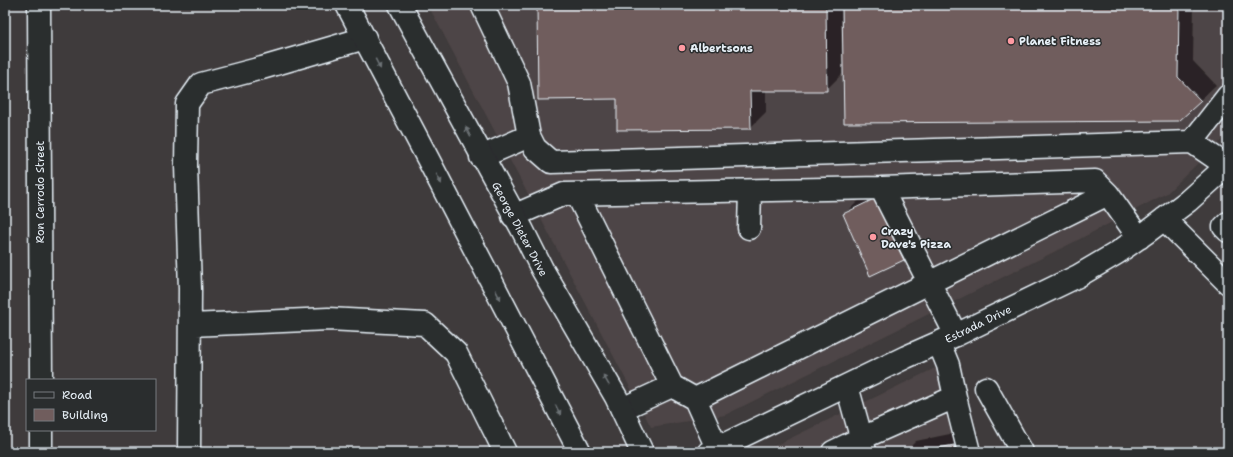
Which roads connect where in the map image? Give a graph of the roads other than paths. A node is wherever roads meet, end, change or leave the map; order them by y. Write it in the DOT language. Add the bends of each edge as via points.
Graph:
graph roads {
  1 [pos="39,5"];
  2 [pos="347,5"];
  3 [pos="400,5"];
  4 [pos="482,5"];
  5 [pos="365,38"];
  6 [pos="1228,96"];
  7 [pos="529,136"];
  8 [pos="1192,142"];
  9 [pos="481,157"];
  10 [pos="1227,165"];
  11 [pos="880,188"];
  12 [pos="750,191"];
  13 [pos="577,194"];
  14 [pos="1108,194"];
  15 [pos="513,216"];
  16 [pos="1164,219"];
  17 [pos="1228,223"];
  18 [pos="749,228"];
  19 [pos="1228,231"];
  20 [pos="1139,238"];
  21 [pos="930,282"];
  22 [pos="1228,283"];
  23 [pos="190,325"];
  24 [pos="948,339"];
  25 [pos="41,379"];
  26 [pos="672,386"];
  27 [pos="847,386"];
  28 [pos="986,388"];
  29 [pos="955,397"];
  30 [pos="695,399"];
  31 [pos="622,409"];
  32 [pos="41,431"];
  33 [pos="864,445"];
  34 [pos="713,450"];
  35 [pos="41,452"];
  36 [pos="189,452"];
  37 [pos="505,452"];
  38 [pos="580,452"];
  39 [pos="642,452"];
  40 [pos="833,452"];
  41 [pos="969,452"];
  42 [pos="1022,452"];
  1 -- 25 [label="main road, Ron Cerrodo Street"];
  2 -- 5 [label="main road"];
  9 -- 3 [label="main road, George Dieter Drive, one-way"];
  4 -- 7 [label="main road" via="519,82"];
  5 -- 23 [label="main road" via="201,84 187,104"];
  5 -- 38 [label="main road, one-way"];
  6 -- 8 [label="main road"];
  7 -- 8 [label="main road" via="534,148 551,162"];
  7 -- 9 [label="main road"];
  8 -- 10 [label="main road"];
  9 -- 15 [label="main road, George Dieter Drive"];
  10 -- 16 [label="main road, Estrada Drive"];
  11 -- 12 [label="main road"];
  11 -- 14 [label="main road" via="1095,181"];
  11 -- 21 [label="main road"];
  12 -- 13 [label="main road"];
  12 -- 18 [label="main road"];
  13 -- 15 [label="main road" via="564,194"];
  13 -- 26 [label="main road"];
  14 -- 20 [label="main road"];
  14 -- 21 [label="main road"];
  31 -- 15 [label="main road, George Dieter Drive, one-way"];
  16 -- 20 [label="main road, Estrada Drive"];
  16 -- 22 [label="main road"];
  17 -- 19 [label="main road" via="1224,227"];
  20 -- 24 [label="main road, Estrada Drive" via="1078,276"];
  21 -- 24 [label="main road"];
  21 -- 30 [label="main road"];
  23 -- 36 [label="main road"];
  23 -- 37 [label="main road" via="328,319 425,324 456,353"];
  24 -- 27 [label="main road, Estrada Drive"];
  24 -- 29 [label="main road" via="948,365"];
  26 -- 30 [label="main road"];
  26 -- 31 [label="main road"];
  27 -- 33 [label="main road"];
  27 -- 34 [label="main road, Estrada Drive"];
  28 -- 42 [label="main road"];
  29 -- 33 [label="main road"];
  29 -- 41 [label="main road"];
  30 -- 34 [label="main road"];
  31 -- 39 [label="main road, George Dieter Drive"];
  32 -- 35 [label="main road"];
  33 -- 40 [label="main road"];
}
